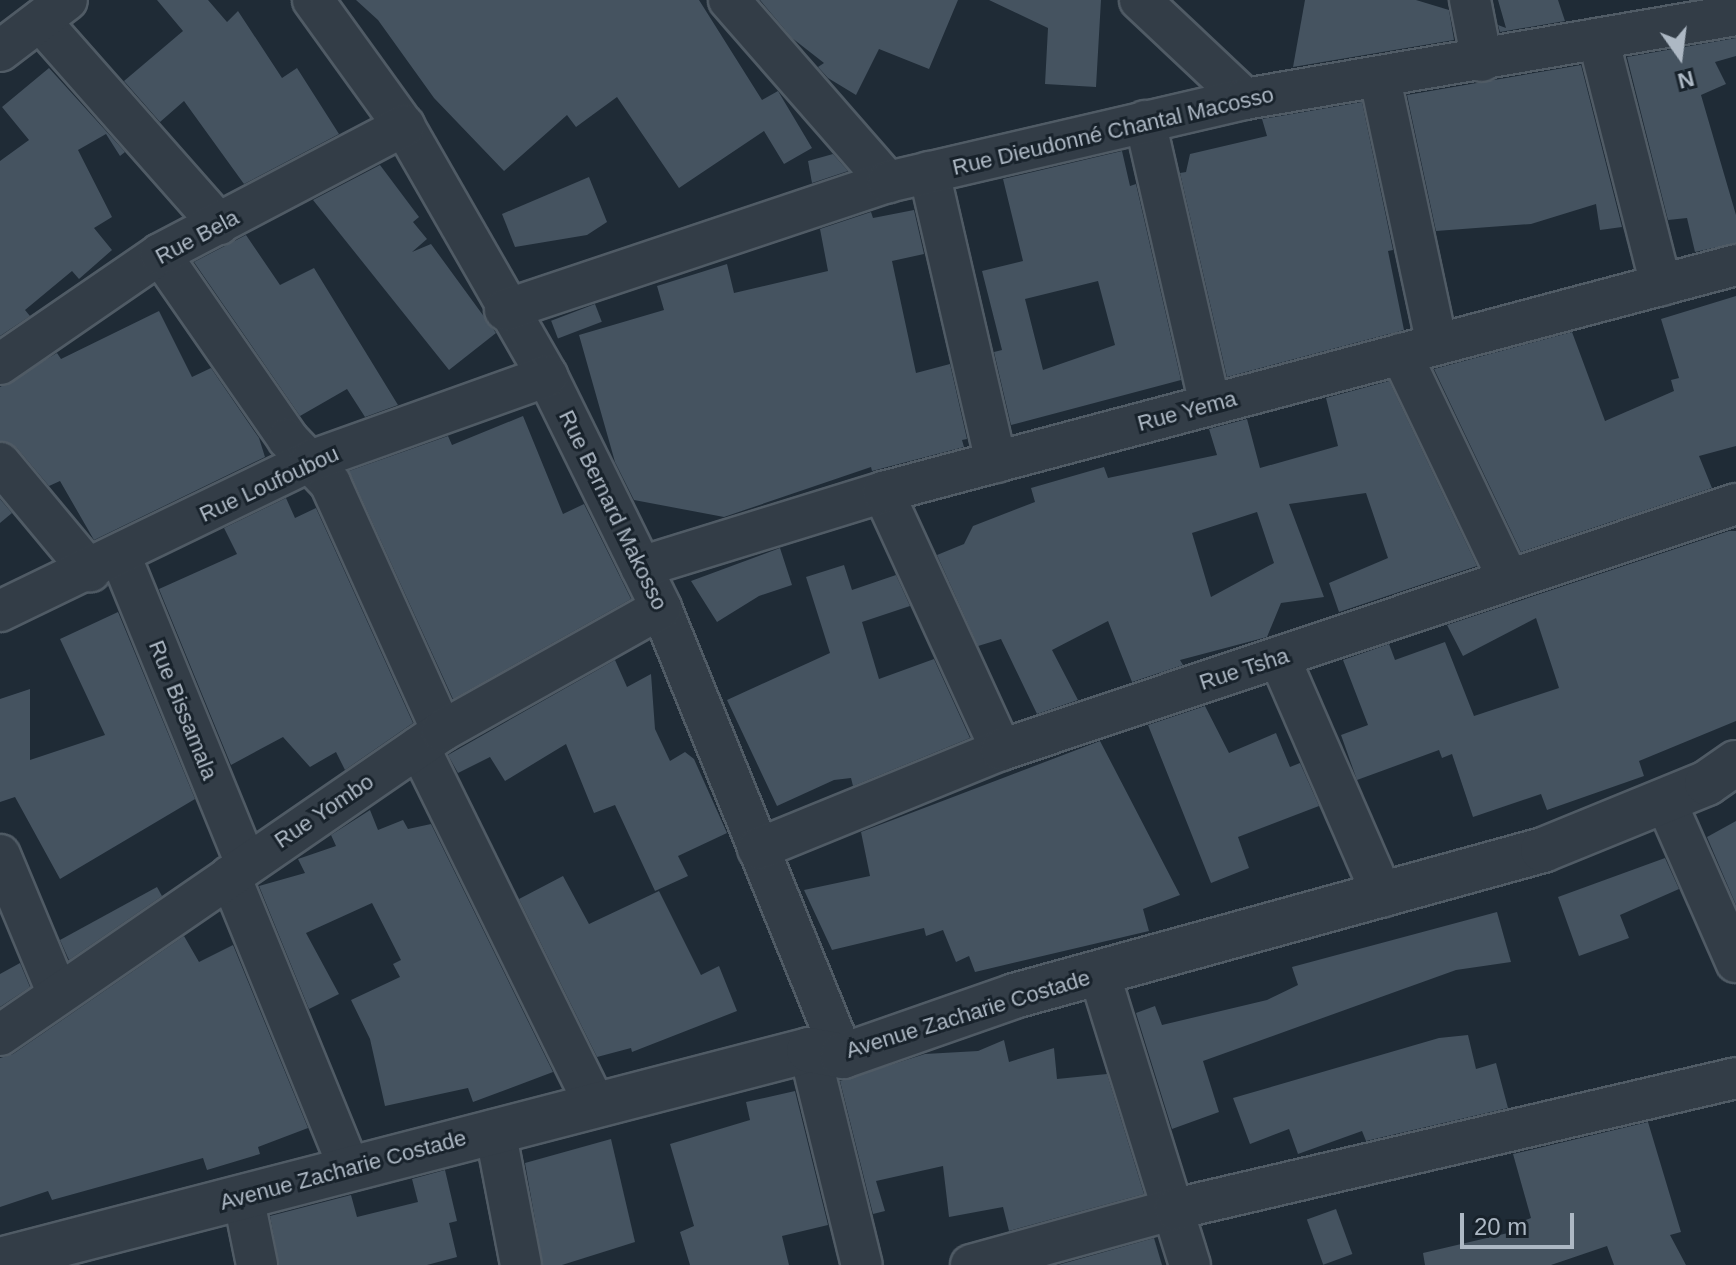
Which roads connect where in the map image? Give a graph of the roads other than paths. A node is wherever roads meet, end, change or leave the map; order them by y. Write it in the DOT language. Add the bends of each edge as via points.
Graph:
graph roads {
  1 [pos="313,0"];
  2 [pos="729,0"];
  3 [pos="1140,0"];
  4 [pos="1470,0"];
  5 [pos="54,10"];
  6 [pos="1736,15"];
  7 [pos="1599,42"];
  8 [pos="0,51"];
  9 [pos="1482,61"];
  10 [pos="1380,79"];
  11 [pos="1245,99"];
  12 [pos="1145,121"];
  13 [pos="404,126"];
  14 [pos="929,172"];
  15 [pos="888,182"];
  16 [pos="219,224"];
  17 [pos="160,254"];
  18 [pos="1736,265"];
  19 [pos="1661,285"];
  20 [pos="505,310"];
  21 [pos="1419,349"];
  22 [pos="0,364"];
  23 [pos="547,376"];
  24 [pos="1210,405"];
  25 [pos="310,461"];
  26 [pos="996,462"];
  27 [pos="0,463"];
  28 [pos="883,492"];
  29 [pos="1736,504"];
  30 [pos="105,563"];
  31 [pos="641,567"];
  32 [pos="1509,580"];
  33 [pos="661,608"];
  34 [pos="0,611"];
  35 [pos="1279,657"];
  36 [pos="430,739"];
  37 [pos="1001,750"];
  38 [pos="1736,763"];
  39 [pos="1665,800"];
  40 [pos="758,849"];
  41 [pos="0,855"];
  42 [pos="238,870"];
  43 [pos="1383,896"];
  44 [pos="1736,962"];
  45 [pos="1099,973"];
  46 [pos="57,992"];
  47 [pos="0,1035"];
  48 [pos="826,1053"];
  49 [pos="1736,1078"];
  50 [pos="595,1104"];
  51 [pos="495,1130"];
  52 [pos="349,1168"];
  53 [pos="243,1196"];
  54 [pos="1175,1209"];
  55 [pos="0,1260"];
  56 [pos="257,1265"];
  57 [pos="521,1265"];
  58 [pos="862,1265"];
  59 [pos="971,1265"];
  60 [pos="1190,1265"];
  1 -- 13 [label="street, Rue Bernard Makosso"];
  2 -- 15 [label="street"];
  3 -- 11 [label="street"];
  4 -- 9 [label="street"];
  5 -- 8 [label="street"];
  5 -- 16 [label="street"];
  6 -- 7 [label="street, Rue Dieudonné Chantal Macosso"];
  7 -- 9 [label="street, Rue Dieudonné Chantal Macosso"];
  7 -- 19 [label="street"];
  9 -- 10 [label="street, Rue Dieudonné Chantal Macosso"];
  10 -- 11 [label="street, Rue Dieudonné Chantal Macosso"];
  10 -- 21 [label="street"];
  11 -- 12 [label="street, Rue Dieudonné Chantal Macosso"];
  12 -- 14 [label="street, Rue Dieudonné Chantal Macosso"];
  12 -- 24 [label="street"];
  13 -- 16 [label="street, Rue Bela"];
  13 -- 20 [label="street, Rue Bernard Makosso"];
  14 -- 15 [label="street, Rue Dieudonné Chantal Macosso"];
  14 -- 26 [label="street"];
  15 -- 20 [label="street, Rue Dieudonné Chantal Macosso"];
  16 -- 17 [label="street, Rue Bela"];
  17 -- 22 [label="street, Rue Bela"];
  17 -- 25 [label="street" via="288,439"];
  18 -- 19 [label="street, Rue Yema"];
  19 -- 21 [label="street, Rue Yema"];
  20 -- 23 [label="street, Rue Bernard Makosso"];
  21 -- 24 [label="street, Rue Yema"];
  21 -- 32 [label="street"];
  23 -- 25 [label="street, Rue Loufoubou"];
  23 -- 31 [label="street, Rue Bernard Makosso"];
  24 -- 26 [label="street, Rue Yema"];
  25 -- 30 [label="street, Rue Loufoubou"];
  25 -- 36 [label="street" via="330,483"];
  26 -- 28 [label="street, Rue Yema"];
  27 -- 30 [label="street, Rue Bissamala"];
  28 -- 31 [label="street, Rue Yema"];
  28 -- 37 [label="street"];
  29 -- 32 [label="street, Rue Tsha"];
  30 -- 34 [label="street, Rue Loufoubou"];
  30 -- 42 [label="street, Rue Bissamala"];
  31 -- 33 [label="street, Rue Bernard Makosso"];
  32 -- 35 [label="street, Rue Tsha"];
  33 -- 36 [label="street, Rue Yombo"];
  33 -- 40 [label="street, Rue Bernard Makosso"];
  35 -- 37 [label="street, Rue Tsha"];
  35 -- 43 [label="street"];
  36 -- 42 [label="street, Rue Yombo"];
  36 -- 50 [label="street"];
  37 -- 40 [label="street, Rue Tsha"];
  38 -- 39 [label="street, Avenue Zacharie Costade" via="1707,783"];
  39 -- 43 [label="street, Avenue Zacharie Costade" via="1543,850"];
  39 -- 44 [label="street"];
  40 -- 48 [label="street, Rue Bernard Makosso"];
  41 -- 46 [label="street"];
  42 -- 46 [label="street, Rue Yombo"];
  42 -- 52 [label="street, Rue Bissamala"];
  43 -- 45 [label="street, Avenue Zacharie Costade"];
  45 -- 48 [label="street, Avenue Zacharie Costade"];
  45 -- 54 [label="street"];
  46 -- 47 [label="street, Rue Yombo"];
  48 -- 50 [label="street, Avenue Zacharie Costade"];
  48 -- 58 [label="street, Rue Bernard Makosso"];
  49 -- 54 [label="street"];
  50 -- 51 [label="street, Avenue Zacharie Costade"];
  51 -- 52 [label="street, Avenue Zacharie Costade"];
  51 -- 57 [label="street"];
  52 -- 53 [label="street, Avenue Zacharie Costade"];
  53 -- 55 [label="street, Avenue Zacharie Costade"];
  53 -- 56 [label="street"];
  54 -- 59 [label="street"];
  54 -- 60 [label="street"];
}
